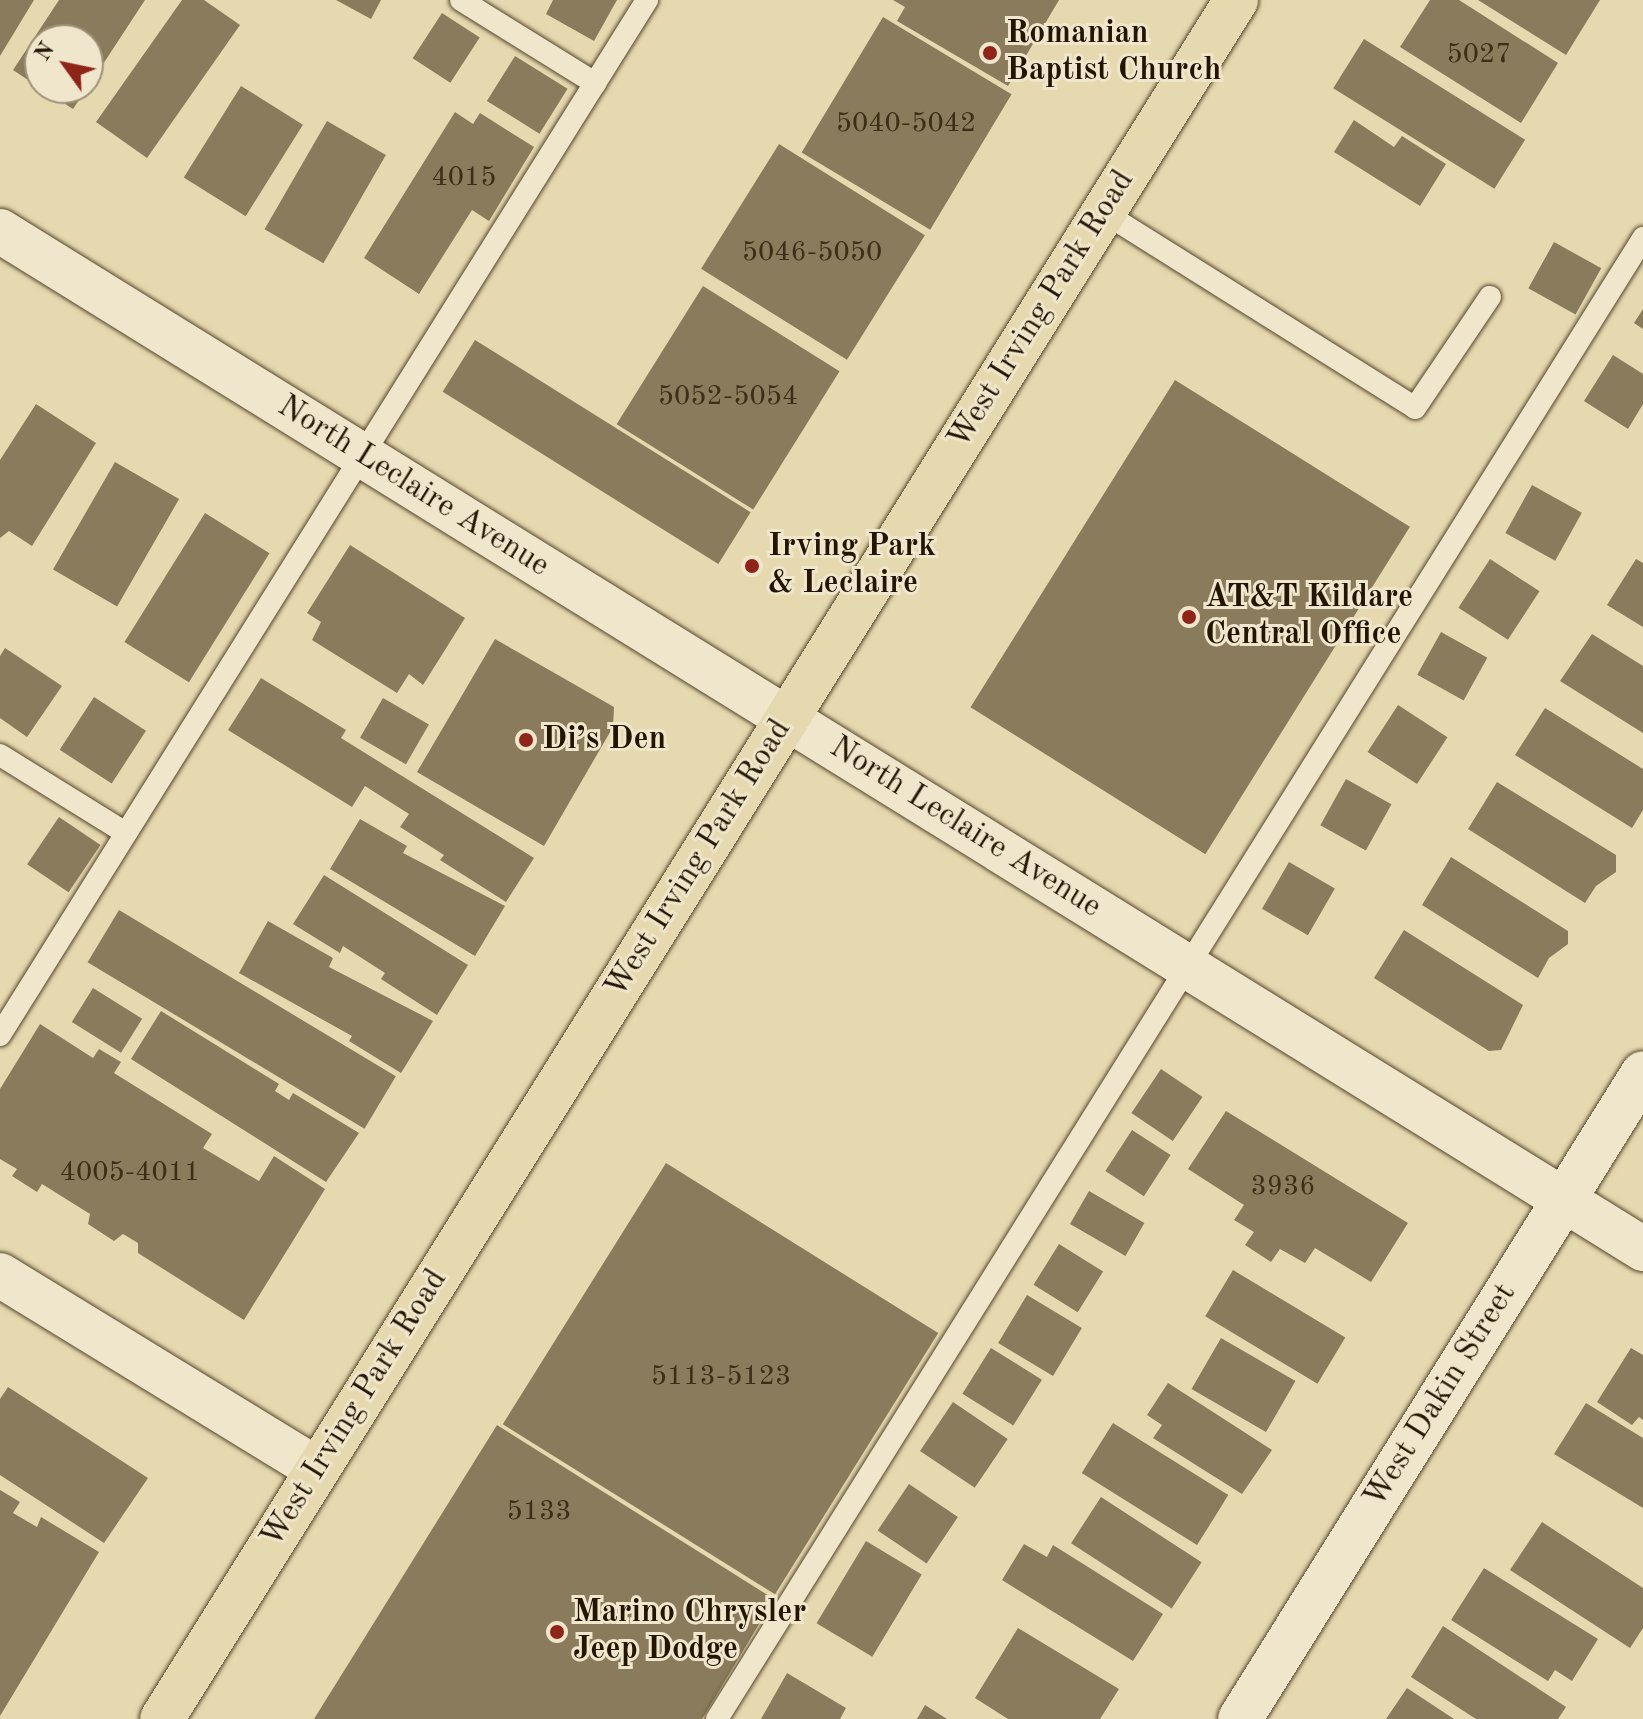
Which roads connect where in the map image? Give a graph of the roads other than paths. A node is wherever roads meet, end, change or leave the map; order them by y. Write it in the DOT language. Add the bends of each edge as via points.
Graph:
graph roads {
  1 [pos="461,0"];
  2 [pos="647,0"];
  3 [pos="1236,0"];
  4 [pos="595,83"];
  5 [pos="1103,212"];
  6 [pos="0,231"];
  7 [pos="1643,238"];
  8 [pos="1490,297"];
  9 [pos="362,455"];
  10 [pos="787,718"];
  11 [pos="0,755"];
  12 [pos="126,833"];
  13 [pos="1187,966"];
  14 [pos="0,1035"];
  15 [pos="1643,1073"];
  16 [pos="1563,1199"];
  17 [pos="1643,1249"];
  18 [pos="0,1275"];
  19 [pos="317,1469"];
  20 [pos="162,1719"];
  21 [pos="717,1719"];
  22 [pos="1240,1719"];
  1 -- 4 [label="lane"];
  2 -- 4 [label="lane"];
  3 -- 5 [label="main road, West Irving Park Road"];
  4 -- 9 [label="lane"];
  5 -- 8 [label="lane" via="1415,408"];
  5 -- 10 [label="main road, West Irving Park Road"];
  6 -- 9 [label="street, North Leclaire Avenue"];
  7 -- 13 [label="lane"];
  9 -- 10 [label="street, North Leclaire Avenue"];
  9 -- 12 [label="lane"];
  10 -- 13 [label="street, North Leclaire Avenue"];
  10 -- 19 [label="main road, West Irving Park Road"];
  11 -- 12 [label="lane"];
  12 -- 14 [label="lane"];
  13 -- 16 [label="street, North Leclaire Avenue"];
  13 -- 21 [label="lane"];
  15 -- 16 [label="street, West Dakin Street"];
  16 -- 17 [label="street, North Leclaire Avenue"];
  16 -- 22 [label="street, West Dakin Street"];
  18 -- 19 [label="street"];
  19 -- 20 [label="main road, West Irving Park Road"];
}
